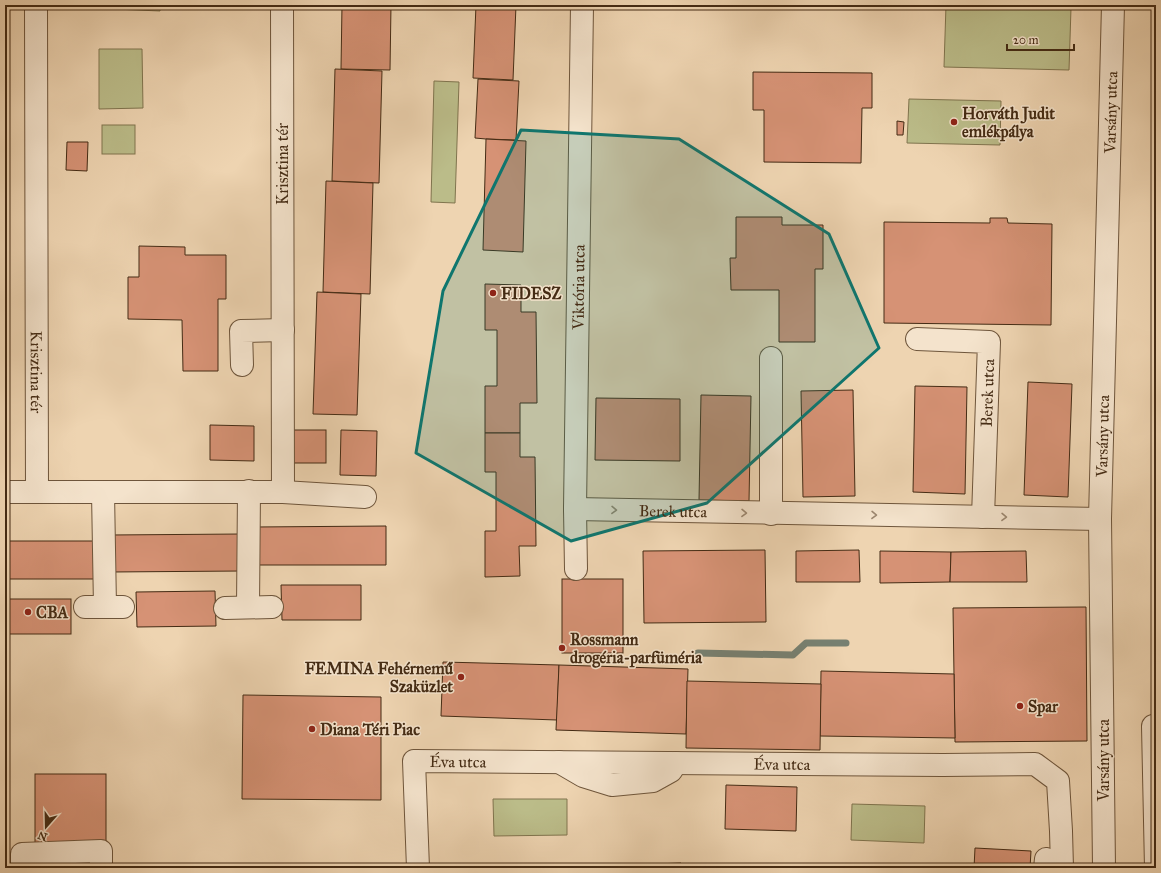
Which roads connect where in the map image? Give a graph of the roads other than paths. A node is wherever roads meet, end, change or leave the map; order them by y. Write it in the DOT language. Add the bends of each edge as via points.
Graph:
graph roads {
  1 [pos="36,5"];
  2 [pos="282,5"];
  3 [pos="582,5"];
  4 [pos="1113,5"];
  5 [pos="283,330"];
  6 [pos="917,339"];
  7 [pos="771,358"];
  8 [pos="242,365"];
  9 [pos="249,491"];
  10 [pos="5,492"];
  11 [pos="37,492"];
  12 [pos="103,492"];
  13 [pos="283,492"];
  14 [pos="365,497"];
  15 [pos="575,509"];
  16 [pos="771,514"];
  17 [pos="983,517"];
  18 [pos="1100,519"];
  19 [pos="576,569"];
  20 [pos="104,607"];
  21 [pos="272,607"];
  22 [pos="225,608"];
  23 [pos="248,608"];
  24 [pos="1153,726"];
  25 [pos="1051,865"];
  26 [pos="22,868"];
  27 [pos="101,868"];
  28 [pos="418,868"];
  29 [pos="1104,868"];
  30 [pos="1156,868"];
  1 -- 11 [label="street, Krisztina tér"];
  2 -- 5 [label="street, Krisztina tér"];
  3 -- 15 [label="street, Viktória utca"];
  4 -- 18 [label="street, Varsány utca"];
  5 -- 8 [label="street" via="241,331"];
  5 -- 13 [label="street, Krisztina tér"];
  6 -- 17 [label="street, Berek utca" via="988,342"];
  7 -- 16 [label="street"];
  9 -- 12 [label="street"];
  9 -- 13 [label="street"];
  9 -- 23 [label="street"];
  10 -- 11 [label="street"];
  11 -- 12 [label="street"];
  12 -- 20 [label="street"];
  13 -- 14 [label="street"];
  15 -- 16 [label="street, Berek utca, one-way"];
  15 -- 19 [label="street, Viktória utca"];
  16 -- 17 [label="street, Berek utca, one-way"];
  17 -- 18 [label="street, Berek utca, one-way"];
  18 -- 29 [label="street, Varsány utca"];
  21 -- 23 [label="street"];
  22 -- 23 [label="street"];
  24 -- 30 [label="street"];
  25 -- 28 [label="street, Éva utca" via="1062,831 1058,781 1035,764 414,761"];
  26 -- 27 [label="street" via="22,854 101,851"];
}
